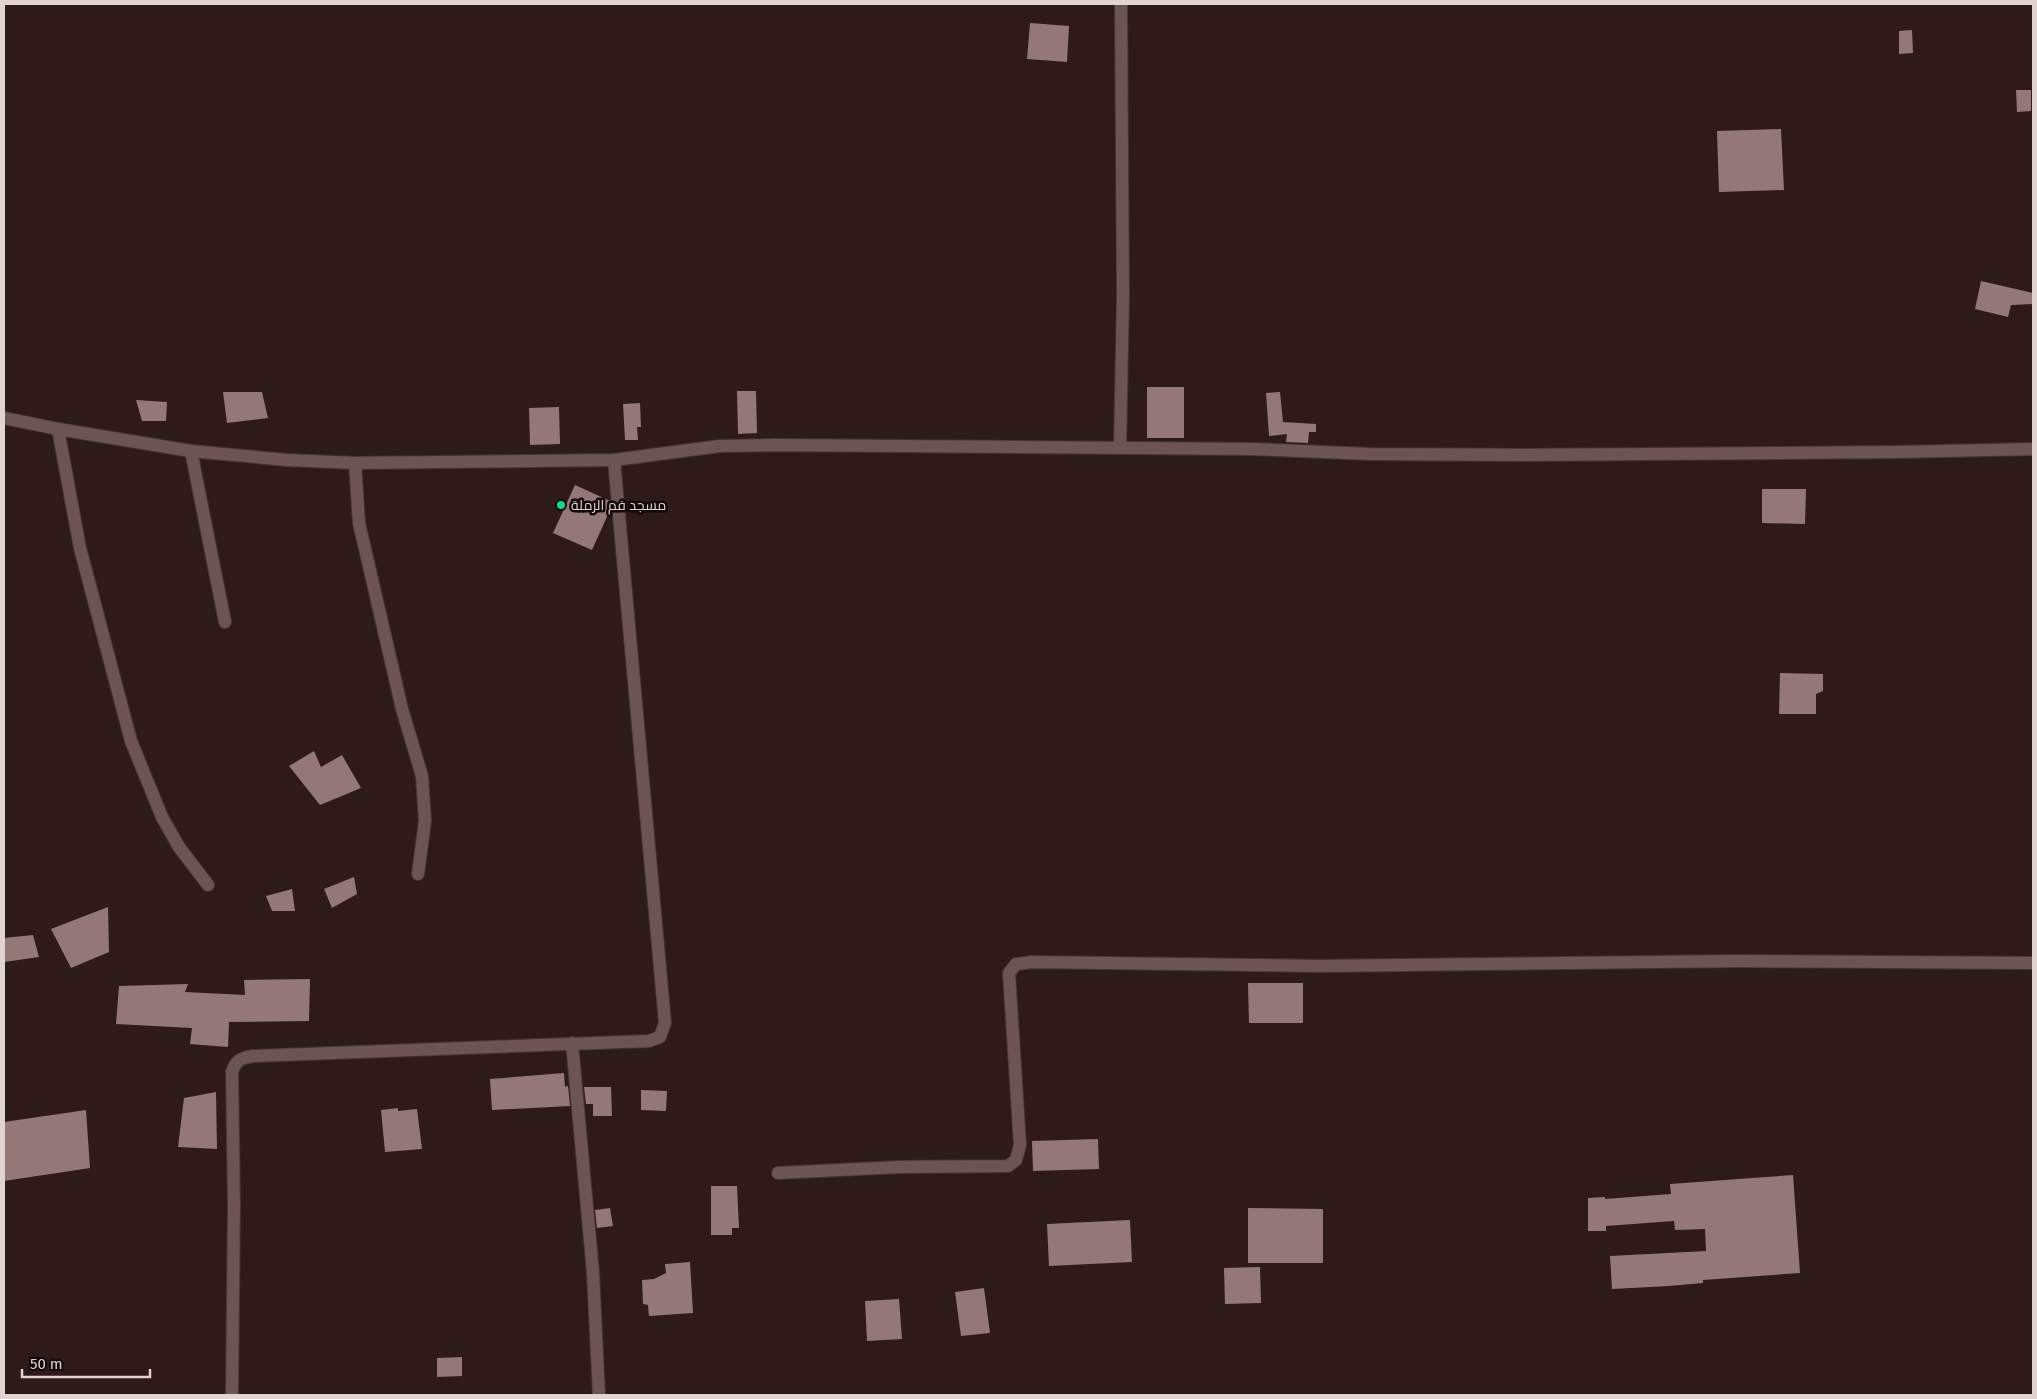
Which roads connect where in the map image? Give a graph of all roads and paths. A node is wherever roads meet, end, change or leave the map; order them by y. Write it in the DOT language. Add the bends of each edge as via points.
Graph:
graph roads {
  1 [pos="1122,4"];
  2 [pos="4,418"];
  3 [pos="58,429"];
  4 [pos="1120,448"];
  5 [pos="2033,449"];
  6 [pos="191,452"];
  7 [pos="614,460"];
  8 [pos="355,463"];
  9 [pos="225,622"];
  10 [pos="418,874"];
  11 [pos="208,885"];
  12 [pos="2033,963"];
  13 [pos="572,1043"];
  14 [pos="778,1173"];
  15 [pos="232,1395"];
  16 [pos="599,1395"];
  1 -- 4 [label="street"];
  2 -- 3 [label="street"];
  3 -- 6 [label="street"];
  3 -- 11 [label="street" via="80,548 131,741 162,817 179,847"];
  4 -- 5 [label="street" via="1504,455"];
  4 -- 7 [label="street" via="729,446"];
  6 -- 8 [label="street"];
  6 -- 9 [label="street"];
  7 -- 8 [label="street"];
  7 -- 13 [label="street" via="665,1023 660,1037 649,1041"];
  8 -- 10 [label="street" via="359,523 402,709 422,776 425,821"];
  12 -- 14 [label="street" via="1016,964 1009,972 1020,1145 1016,1160 1008,1166"];
  13 -- 15 [label="street" via="254,1056 241,1058 235,1063 232,1072"];
  13 -- 16 [label="street" via="593,1273"];
}
